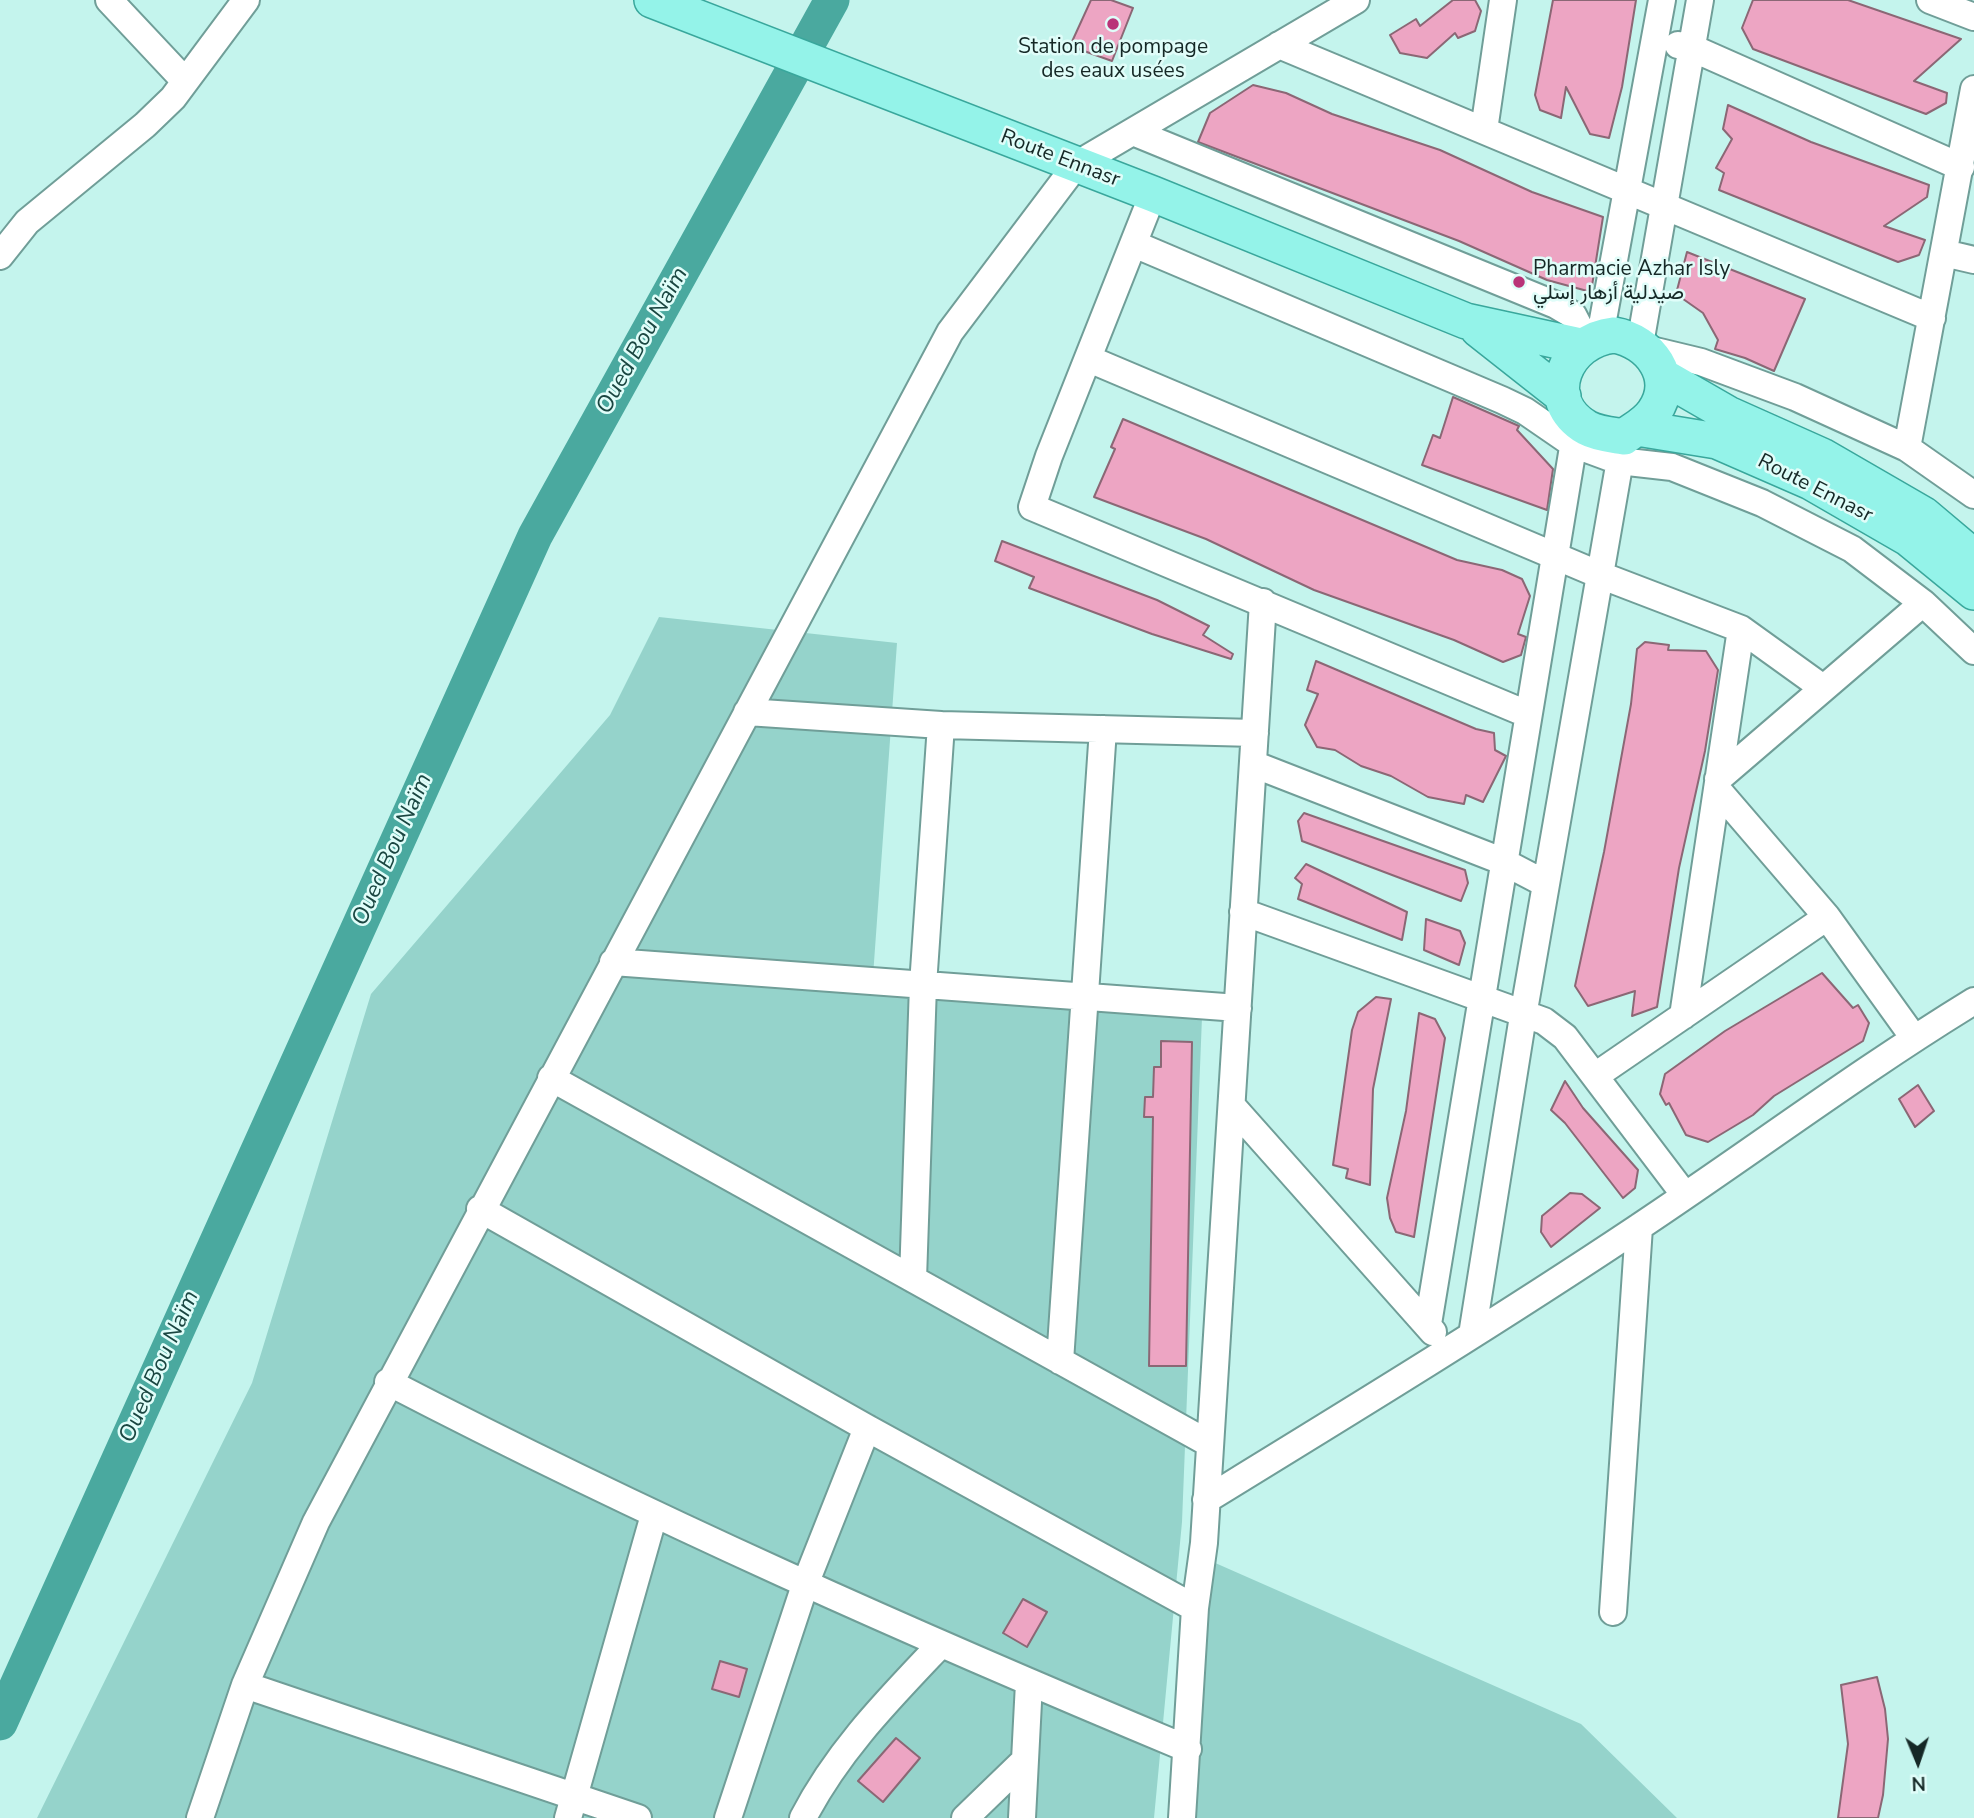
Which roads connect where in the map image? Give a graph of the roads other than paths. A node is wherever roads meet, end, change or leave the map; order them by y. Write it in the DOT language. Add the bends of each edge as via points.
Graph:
graph roads {
  1 [pos="246,0"];
  2 [pos="652,0"];
  3 [pos="1356,0"];
  4 [pos="1503,0"];
  5 [pos="1662,0"];
  6 [pos="1700,0"];
  7 [pos="1930,0"];
  8 [pos="114,2"];
  9 [pos="1974,17"];
  10 [pos="1655,41"];
  11 [pos="1279,45"];
  12 [pos="1692,48"];
  13 [pos="185,81"];
  14 [pos="1974,89"];
  15 [pos="1484,130"];
  16 [pos="1133,132"];
  17 [pos="1076,165"];
  18 [pos="1961,167"];
  19 [pos="1629,190"];
  20 [pos="1153,194"];
  21 [pos="1665,204"];
  22 [pos="1134,244"];
  23 [pos="1944,253"];
  24 [pos="0,256"];
  25 [pos="1974,260"];
  26 [pos="1932,318"];
  27 [pos="1466,321"];
  28 [pos="1589,341"];
  29 [pos="1650,356"];
  30 [pos="1089,359"];
  31 [pos="1571,420"];
  32 [pos="1627,442"];
  33 [pos="1907,448"];
  34 [pos="1974,495"];
  35 [pos="1554,555"];
  36 [pos="1974,556"];
  37 [pos="1600,575"];
  38 [pos="1974,592"];
  39 [pos="1263,602"];
  40 [pos="1923,603"];
  41 [pos="1741,629"];
  42 [pos="1974,651"];
  43 [pos="1823,688"];
  44 [pos="747,712"];
  45 [pos="1527,714"];
  46 [pos="941,725"];
  47 [pos="1103,729"];
  48 [pos="1255,733"];
  49 [pos="1253,764"];
  50 [pos="1718,784"];
  51 [pos="1502,861"];
  52 [pos="1546,884"];
  53 [pos="1244,912"];
  54 [pos="1827,917"];
  55 [pos="612,962"];
  56 [pos="923,985"];
  57 [pos="1480,995"];
  58 [pos="1086,997"];
  59 [pos="1974,1001"];
  60 [pos="1238,1008"];
  61 [pos="1524,1016"];
  62 [pos="1683,1016"];
  63 [pos="1914,1038"];
  64 [pos="1595,1076"];
  65 [pos="551,1078"];
  66 [pos="1232,1105"];
  67 [pos="1684,1194"];
  68 [pos="480,1209"];
  69 [pos="1639,1227"];
  70 [pos="912,1279"];
  71 [pos="1427,1324"];
  72 [pos="1472,1335"];
  73 [pos="1448,1352"];
  74 [pos="1060,1361"];
  75 [pos="388,1381"];
  76 [pos="867,1428"];
  77 [pos="1210,1444"];
  78 [pos="1206,1500"];
  79 [pos="654,1515"];
  80 [pos="806,1582"];
  81 [pos="1195,1608"];
  82 [pos="1613,1612"];
  83 [pos="941,1644"];
  84 [pos="1029,1683"];
  85 [pos="245,1685"];
  86 [pos="1188,1749"];
  87 [pos="1025,1760"];
  88 [pos="570,1807"];
  89 [pos="200,1818"];
  90 [pos="638,1818"];
  91 [pos="728,1818"];
  92 [pos="803,1818"];
  93 [pos="965,1818"];
  94 [pos="1022,1818"];
  95 [pos="1182,1818"];
  1 -- 13 [label="street"];
  2 -- 17 [label="main road, Route Ennasr"];
  3 -- 11 [label="street"];
  4 -- 15 [label="street"];
  5 -- 10 [label="street"];
  6 -- 12 [label="street"];
  7 -- 9 [label="street"];
  8 -- 13 [label="street"];
  10 -- 12 [label="street"];
  10 -- 19 [label="street"];
  11 -- 15 [label="street"];
  11 -- 16 [label="street"];
  12 -- 18 [label="street"];
  12 -- 21 [label="street"];
  13 -- 24 [label="street" via="145,125 27,222"];
  14 -- 18 [label="street"];
  15 -- 19 [label="street"];
  16 -- 17 [label="street"];
  16 -- 28 [label="street" via="1556,304 1573,315"];
  17 -- 20 [label="main road, Route Ennasr"];
  17 -- 44 [label="street" via="950,332"];
  18 -- 23 [label="street"];
  19 -- 21 [label="street"];
  19 -- 28 [label="street"];
  20 -- 22 [label="street"];
  20 -- 27 [label="main road, Route Ennasr"];
  21 -- 26 [label="street"];
  21 -- 29 [label="street"];
  22 -- 30 [label="street"];
  22 -- 31 [label="street" via="1525,411"];
  23 -- 25 [label="street"];
  23 -- 26 [label="street"];
  26 -- 33 [label="street"];
  27 -- 28 [label="main road, Route Ennasr"];
  27 -- 31 [label="main road, Route Ennasr"];
  28 -- 29 [label="main road" via="1614,335"];
  28 -- 31 [label="main road" via="1565,369"];
  29 -- 32 [label="main road" via="1662,388 1655,411"];
  29 -- 33 [label="street" via="1701,362 1795,397"];
  29 -- 36 [label="main road, Route Ennasr" via="1728,414 1822,456 1924,515"];
  30 -- 35 [label="street"];
  30 -- 39 [label="street" via="1032,507"];
  31 -- 32 [label="main road"];
  31 -- 35 [label="street"];
  32 -- 37 [label="street"];
  32 -- 38 [label="main road, Route Ennasr" via="1717,441 1811,482 1908,538"];
  32 -- 40 [label="street" via="1672,467 1762,502 1852,549"];
  33 -- 34 [label="street"];
  35 -- 37 [label="street"];
  35 -- 45 [label="street"];
  37 -- 41 [label="street"];
  37 -- 52 [label="street"];
  39 -- 45 [label="street"];
  39 -- 48 [label="street"];
  40 -- 42 [label="street"];
  40 -- 43 [label="street"];
  41 -- 43 [label="street"];
  41 -- 50 [label="street"];
  43 -- 50 [label="street"];
  44 -- 46 [label="street"];
  44 -- 55 [label="street"];
  45 -- 51 [label="street"];
  46 -- 47 [label="street"];
  46 -- 56 [label="street"];
  47 -- 48 [label="street"];
  47 -- 58 [label="street"];
  48 -- 49 [label="street"];
  49 -- 51 [label="street"];
  49 -- 53 [label="street"];
  50 -- 54 [label="street"];
  50 -- 62 [label="street"];
  51 -- 52 [label="street"];
  51 -- 57 [label="street"];
  52 -- 61 [label="street"];
  53 -- 57 [label="street"];
  53 -- 60 [label="street"];
  54 -- 62 [label="street"];
  54 -- 63 [label="street"];
  55 -- 56 [label="street"];
  55 -- 65 [label="street"];
  56 -- 58 [label="street"];
  56 -- 70 [label="street"];
  57 -- 61 [label="street"];
  57 -- 71 [label="street"];
  58 -- 60 [label="street"];
  58 -- 74 [label="street"];
  59 -- 63 [label="street"];
  60 -- 66 [label="street"];
  61 -- 64 [label="street" via="1556,1029"];
  61 -- 72 [label="street"];
  62 -- 64 [label="street"];
  63 -- 67 [label="street"];
  64 -- 67 [label="street"];
  65 -- 68 [label="street"];
  65 -- 70 [label="street"];
  66 -- 71 [label="street"];
  66 -- 77 [label="street"];
  67 -- 69 [label="street"];
  68 -- 75 [label="street"];
  68 -- 76 [label="street"];
  69 -- 72 [label="street"];
  69 -- 82 [label="street"];
  70 -- 74 [label="street"];
  71 -- 73 [label="street"];
  72 -- 73 [label="street"];
  73 -- 78 [label="street"];
  74 -- 77 [label="street"];
  75 -- 79 [label="street"];
  75 -- 85 [label="street" via="316,1522"];
  76 -- 80 [label="street"];
  76 -- 81 [label="street"];
  77 -- 78 [label="street"];
  78 -- 81 [label="street"];
  79 -- 80 [label="street"];
  79 -- 88 [label="street"];
  80 -- 83 [label="street"];
  80 -- 91 [label="street"];
  81 -- 86 [label="street"];
  83 -- 84 [label="street"];
  83 -- 92 [label="street" via="844,1750"];
  84 -- 86 [label="street"];
  84 -- 87 [label="street"];
  85 -- 88 [label="street"];
  85 -- 89 [label="street"];
  86 -- 95 [label="street"];
  87 -- 93 [label="street"];
  87 -- 94 [label="street"];
  88 -- 90 [label="street"];
}
